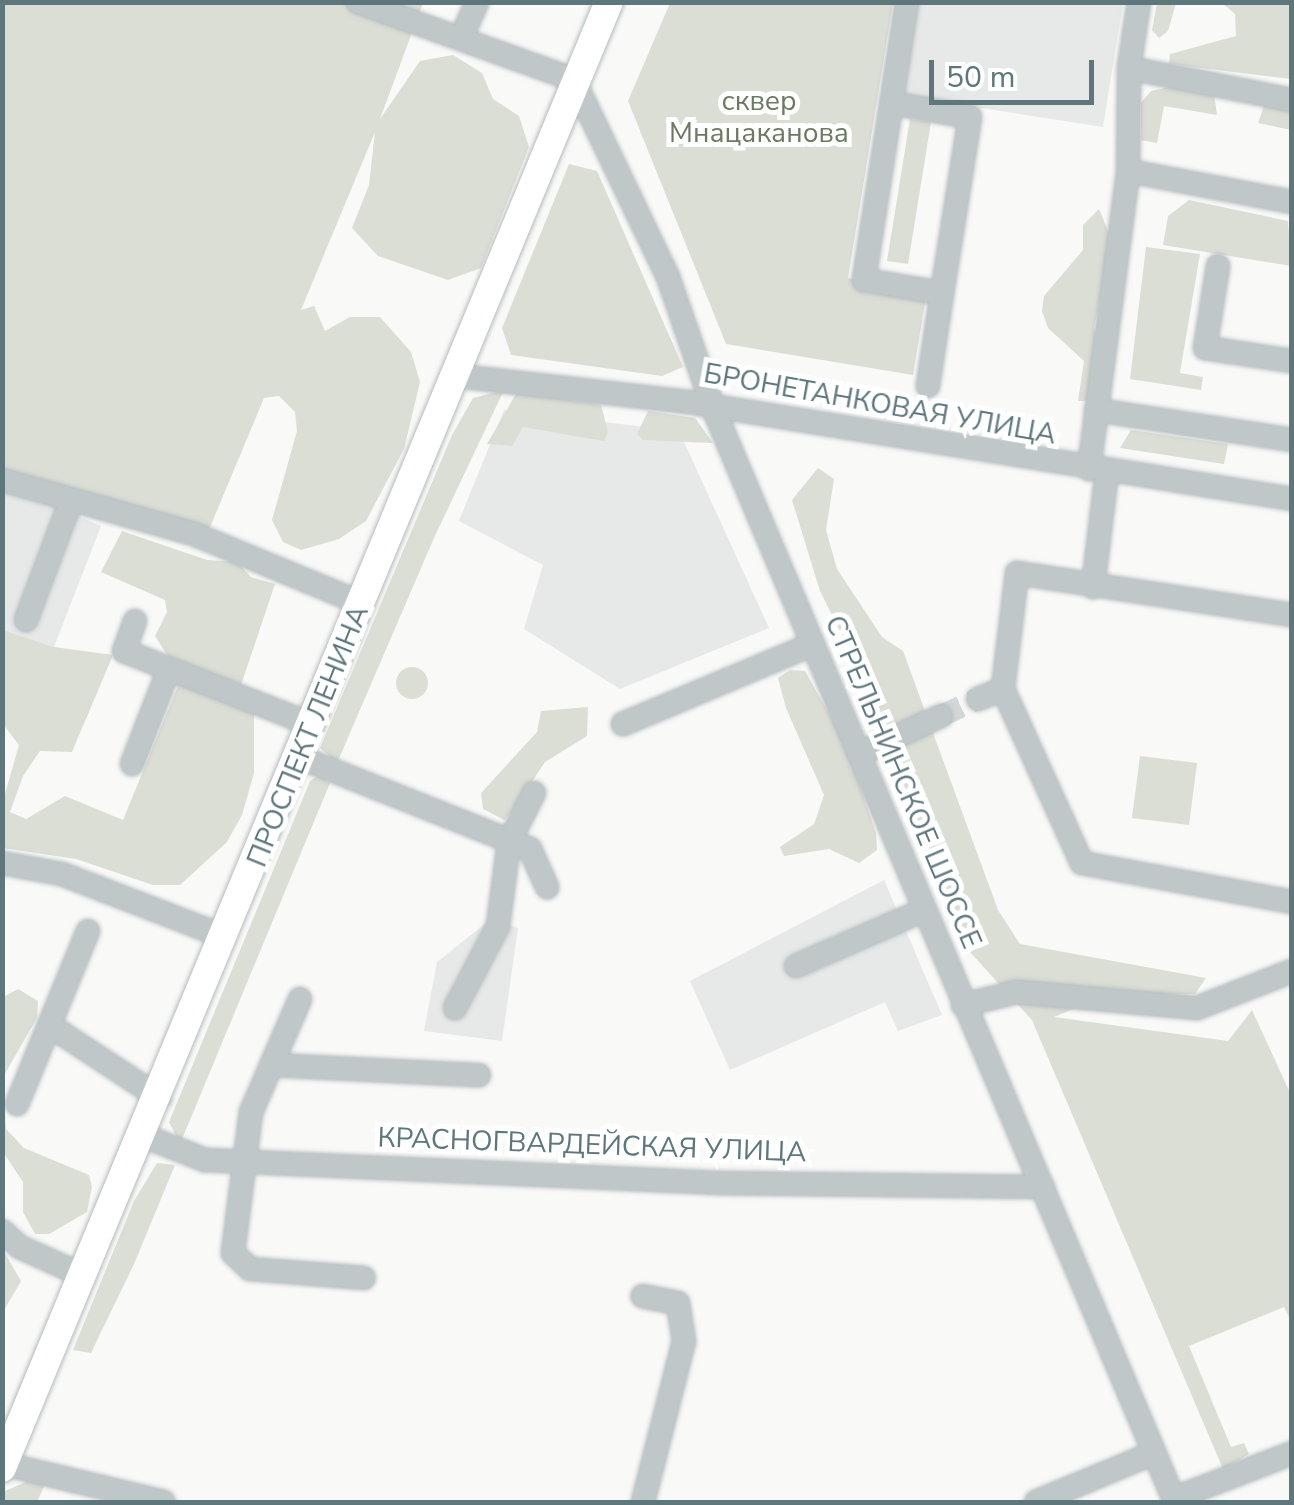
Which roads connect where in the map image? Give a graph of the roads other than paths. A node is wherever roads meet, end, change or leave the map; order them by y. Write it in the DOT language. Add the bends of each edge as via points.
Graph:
graph roads {
  1 [pos="358,2"];
  2 [pos="477,2"];
  3 [pos="608,2"];
  4 [pos="907,2"];
  5 [pos="1139,2"];
  6 [pos="462,36"];
  7 [pos="1130,68"];
  8 [pos="577,83"];
  9 [pos="1292,100"];
  10 [pos="891,103"];
  11 [pos="1128,170"];
  12 [pos="1292,202"];
  13 [pos="1218,266"];
  14 [pos="942,293"];
  15 [pos="1292,360"];
  16 [pos="457,376"];
  17 [pos="928,386"];
  18 [pos="714,410"];
  19 [pos="1096,410"];
  20 [pos="1292,440"];
  21 [pos="1098,471"];
  22 [pos="4,487"];
  23 [pos="1292,499"];
  24 [pos="71,502"];
  25 [pos="1093,586"];
  26 [pos="363,604"];
  27 [pos="1292,615"];
  28 [pos="26,620"];
  29 [pos="135,621"];
  30 [pos="813,644"];
  31 [pos="170,668"];
  32 [pos="1003,689"];
  33 [pos="978,699"];
  34 [pos="941,716"];
  35 [pos="623,724"];
  36 [pos="313,725"];
  37 [pos="859,754"];
  38 [pos="300,757"];
  39 [pos="132,764"];
  40 [pos="534,793"];
  41 [pos="509,842"];
  42 [pos="2,864"];
  43 [pos="547,887"];
  44 [pos="1292,902"];
  45 [pos="924,910"];
  46 [pos="88,931"];
  47 [pos="225,937"];
  48 [pos="796,966"];
  49 [pos="1292,971"];
  50 [pos="300,999"];
  51 [pos="963,1005"];
  52 [pos="456,1008"];
  53 [pos="50,1025"];
  54 [pos="272,1065"];
  55 [pos="479,1075"];
  56 [pos="160,1098"];
  57 [pos="18,1104"];
  58 [pos="144,1136"];
  59 [pos="245,1161"];
  60 [pos="1043,1188"];
  61 [pos="2,1232"];
  62 [pos="84,1276"];
  63 [pos="364,1278"];
  64 [pos="643,1296"];
  65 [pos="1154,1453"];
  66 [pos="1292,1453"];
  67 [pos="3,1466"];
  68 [pos="1174,1501"];
  69 [pos="164,1502"];
  70 [pos="643,1502"];
  71 [pos="1036,1502"];
  1 -- 6 [label="street"];
  2 -- 6 [label="street"];
  3 -- 8 [label="main road, ПРОСПЕКТ ЛЕНИНА"];
  4 -- 10 [label="street"];
  5 -- 7 [label="street"];
  6 -- 8 [label="street"];
  7 -- 9 [label="street"];
  7 -- 11 [label="street"];
  8 -- 16 [label="main road, ПРОСПЕКТ ЛЕНИНА"];
  8 -- 18 [label="street, СТРЕЛЬНИНСКОЕ ШОССЕ" via="668,277"];
  10 -- 14 [label="street" via="864,280"];
  10 -- 14 [label="street" via="970,116"];
  11 -- 12 [label="street"];
  11 -- 19 [label="street"];
  13 -- 15 [label="street" via="1205,348"];
  14 -- 17 [label="street"];
  16 -- 18 [label="street, БРОНЕТАНКОВАЯ УЛИЦА"];
  16 -- 26 [label="main road, ПРОСПЕКТ ЛЕНИНА"];
  18 -- 21 [label="street, БРОНЕТАНКОВАЯ УЛИЦА"];
  18 -- 30 [label="street, СТРЕЛЬНИНСКОЕ ШОССЕ"];
  19 -- 20 [label="street"];
  19 -- 21 [label="street"];
  21 -- 23 [label="street, БРОНЕТАНКОВАЯ УЛИЦА"];
  21 -- 25 [label="street"];
  22 -- 24 [label="street"];
  24 -- 26 [label="street" via="194,534"];
  24 -- 28 [label="street"];
  25 -- 27 [label="street"];
  25 -- 32 [label="street" via="1017,573"];
  26 -- 36 [label="main road, ПРОСПЕКТ ЛЕНИНА"];
  29 -- 31 [label="street" via="124,651"];
  30 -- 35 [label="street"];
  30 -- 37 [label="street, СТРЕЛЬНИНСКОЕ ШОССЕ"];
  31 -- 36 [label="street"];
  31 -- 39 [label="street"];
  32 -- 33 [label="street"];
  32 -- 44 [label="street" via="1082,864"];
  34 -- 37 [label="street"];
  36 -- 38 [label="main road, ПРОСПЕКТ ЛЕНИНА"];
  37 -- 45 [label="street, СТРЕЛЬНИНСКОЕ ШОССЕ"];
  38 -- 41 [label="street"];
  38 -- 47 [label="main road, ПРОСПЕКТ ЛЕНИНА"];
  40 -- 41 [label="street"];
  41 -- 43 [label="street" via="530,849"];
  41 -- 52 [label="street" via="498,926"];
  42 -- 47 [label="street" via="62,874"];
  45 -- 48 [label="street"];
  45 -- 51 [label="street, СТРЕЛЬНИНСКОЕ ШОССЕ"];
  46 -- 53 [label="street"];
  47 -- 56 [label="main road, ПРОСПЕКТ ЛЕНИНА"];
  49 -- 51 [label="street" via="1197,1008 1017,992"];
  50 -- 54 [label="street"];
  51 -- 60 [label="street, СТРЕЛЬНИНСКОЕ ШОССЕ"];
  53 -- 56 [label="street"];
  53 -- 57 [label="street"];
  54 -- 55 [label="street"];
  54 -- 59 [label="street" via="251,1112"];
  56 -- 58 [label="main road, ПРОСПЕКТ ЛЕНИНА"];
  58 -- 59 [label="street, КРАСНОГВАРДЕЙСКАЯ УЛИЦА" via="206,1160"];
  58 -- 62 [label="main road, ПРОСПЕКТ ЛЕНИНА"];
  59 -- 60 [label="street, КРАСНОГВАРДЕЙСКАЯ УЛИЦА"];
  59 -- 63 [label="street" via="234,1253 250,1269"];
  60 -- 65 [label="street, СТРЕЛЬНИНСКОЕ ШОССЕ"];
  61 -- 62 [label="street"];
  62 -- 67 [label="main road, ПРОСПЕКТ ЛЕНИНА"];
  64 -- 70 [label="street" via="678,1303 684,1340"];
  65 -- 68 [label="street, СТРЕЛЬНИНСКОЕ ШОССЕ"];
  65 -- 71 [label="street"];
  66 -- 68 [label="street"];
  67 -- 69 [label="street"];
}
